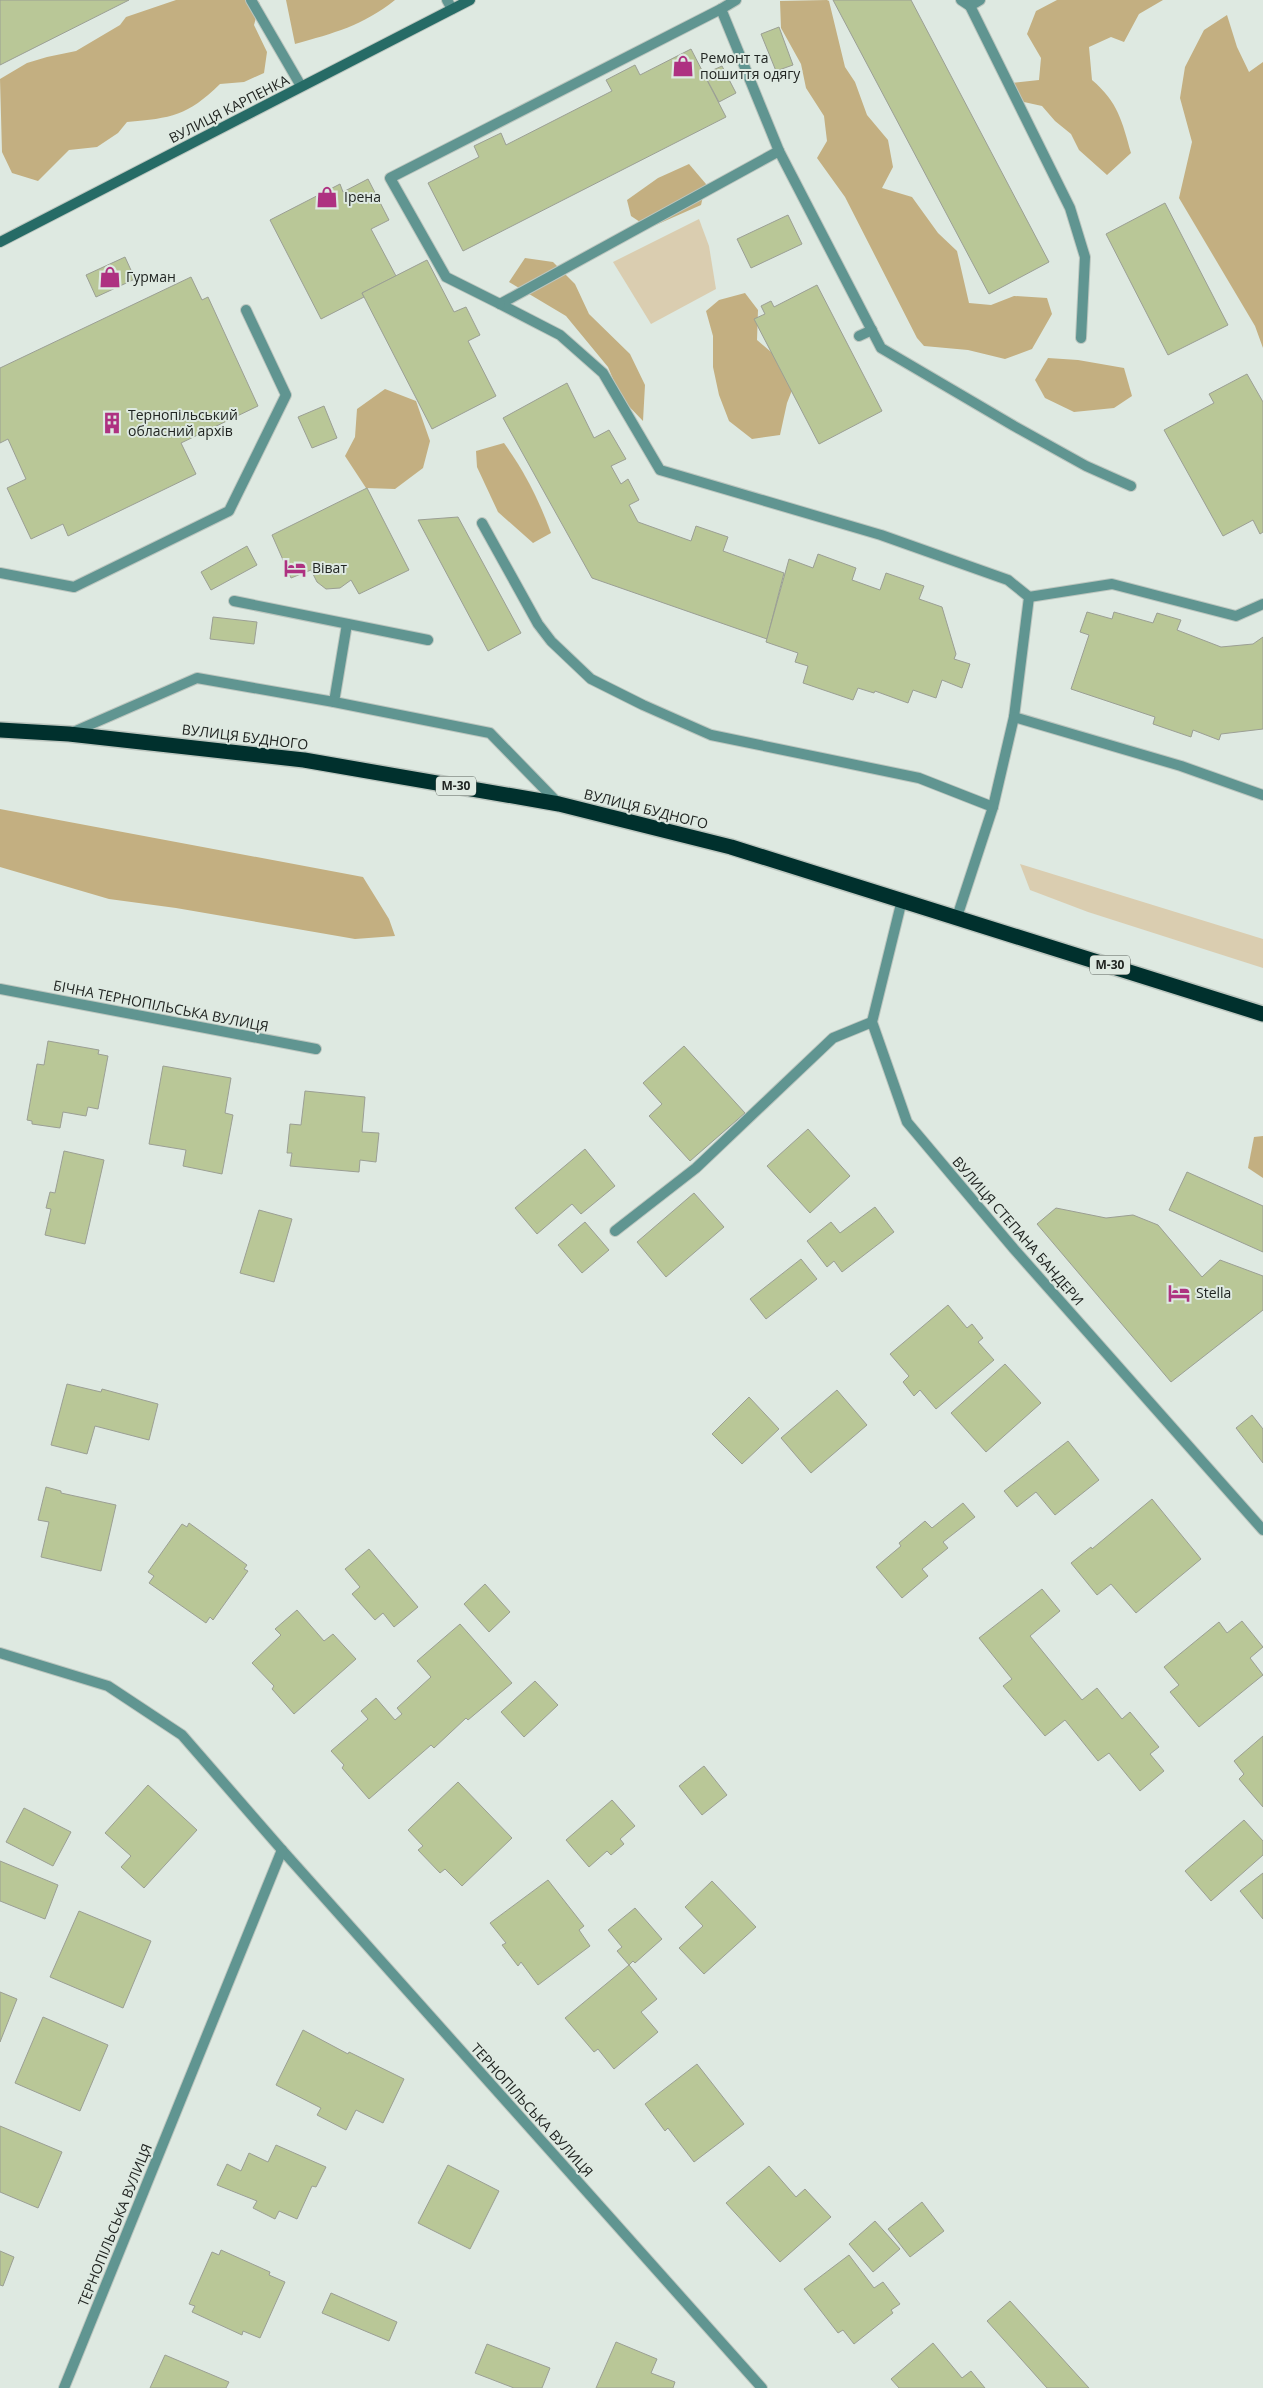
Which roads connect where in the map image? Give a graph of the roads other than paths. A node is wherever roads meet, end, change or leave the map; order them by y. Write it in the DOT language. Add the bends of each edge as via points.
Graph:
graph roads {
  1 [pos="251,0"];
  2 [pos="470,0"];
  3 [pos="736,0"];
  4 [pos="980,0"];
  5 [pos="966,3"];
  6 [pos="450,5"];
  7 [pos="721,9"];
  8 [pos="302,86"];
  9 [pos="779,151"];
  10 [pos="0,242"];
  11 [pos="500,304"];
  12 [pos="246,310"];
  13 [pos="872,330"];
  14 [pos="859,336"];
  15 [pos="1081,338"];
  16 [pos="1131,486"];
  17 [pos="482,523"];
  18 [pos="0,573"];
  19 [pos="1029,597"];
  20 [pos="234,601"];
  21 [pos="1263,604"];
  22 [pos="347,624"];
  23 [pos="428,640"];
  24 [pos="334,702"];
  25 [pos="1014,717"];
  26 [pos="0,730"];
  27 [pos="69,734"];
  28 [pos="1263,795"];
  29 [pos="559,804"];
  30 [pos="993,807"];
  31 [pos="902,900"];
  32 [pos="957,917"];
  33 [pos="0,989"];
  34 [pos="1263,1014"];
  35 [pos="872,1022"];
  36 [pos="316,1049"];
  37 [pos="615,1231"];
  38 [pos="1263,1530"];
  39 [pos="0,1653"];
  40 [pos="282,1850"];
  41 [pos="64,2388"];
  42 [pos="762,2388"];
  1 -- 8 [label="street"];
  2 -- 6 [label="main road, ВУЛИЦЯ КАРПЕНКА"];
  3 -- 7 [label="street"];
  4 -- 5 [label="street"];
  5 -- 15 [label="street" via="1070,208 1085,257"];
  6 -- 8 [label="main road, ВУЛИЦЯ КАРПЕНКА"];
  7 -- 9 [label="street"];
  7 -- 11 [label="street" via="390,178 446,277"];
  8 -- 10 [label="main road, ВУЛИЦЯ КАРПЕНКА"];
  9 -- 11 [label="street"];
  9 -- 13 [label="street"];
  11 -- 19 [label="street" via="560,335 603,373 660,470 881,535 1008,580"];
  12 -- 18 [label="street" via="286,395 230,511 74,587"];
  13 -- 14 [label="street"];
  13 -- 16 [label="street" via="881,348 1086,466"];
  17 -- 30 [label="street" via="538,624 591,679 711,735 919,778"];
  19 -- 21 [label="street" via="1112,584 1236,616"];
  19 -- 25 [label="street"];
  20 -- 22 [label="street"];
  22 -- 23 [label="street"];
  22 -- 24 [label="street"];
  24 -- 27 [label="street" via="197,678"];
  24 -- 29 [label="street" via="490,733"];
  25 -- 28 [label="street" via="1181,766"];
  25 -- 30 [label="street"];
  26 -- 27 [label="highway, ВУЛИЦЯ БУДНОГО / М-30"];
  27 -- 29 [label="highway, ВУЛИЦЯ БУДНОГО / М-30" via="304,760"];
  29 -- 31 [label="highway, ВУЛИЦЯ БУДНОГО / М-30" via="731,847"];
  30 -- 32 [label="street"];
  31 -- 32 [label="highway, ВУЛИЦЯ БУДНОГО / М-30"];
  31 -- 35 [label="street"];
  32 -- 34 [label="highway, ВУЛИЦЯ БУДНОГО / М-30"];
  33 -- 36 [label="street, БІЧНА ТЕРНОПІЛЬСЬКА ВУЛИЦЯ"];
  35 -- 37 [label="street" via="833,1038 696,1168"];
  35 -- 38 [label="street, ВУЛИЦЯ СТЕПАНА БАНДЕРИ" via="907,1122 1014,1249"];
  39 -- 40 [label="street, ТЕРНОПІЛЬСЬКА ВУЛИЦЯ" via="108,1686 182,1735"];
  40 -- 41 [label="street, ТЕРНОПІЛЬСЬКА ВУЛИЦЯ"];
  40 -- 42 [label="street, ТЕРНОПІЛЬСЬКА ВУЛИЦЯ"];
}
